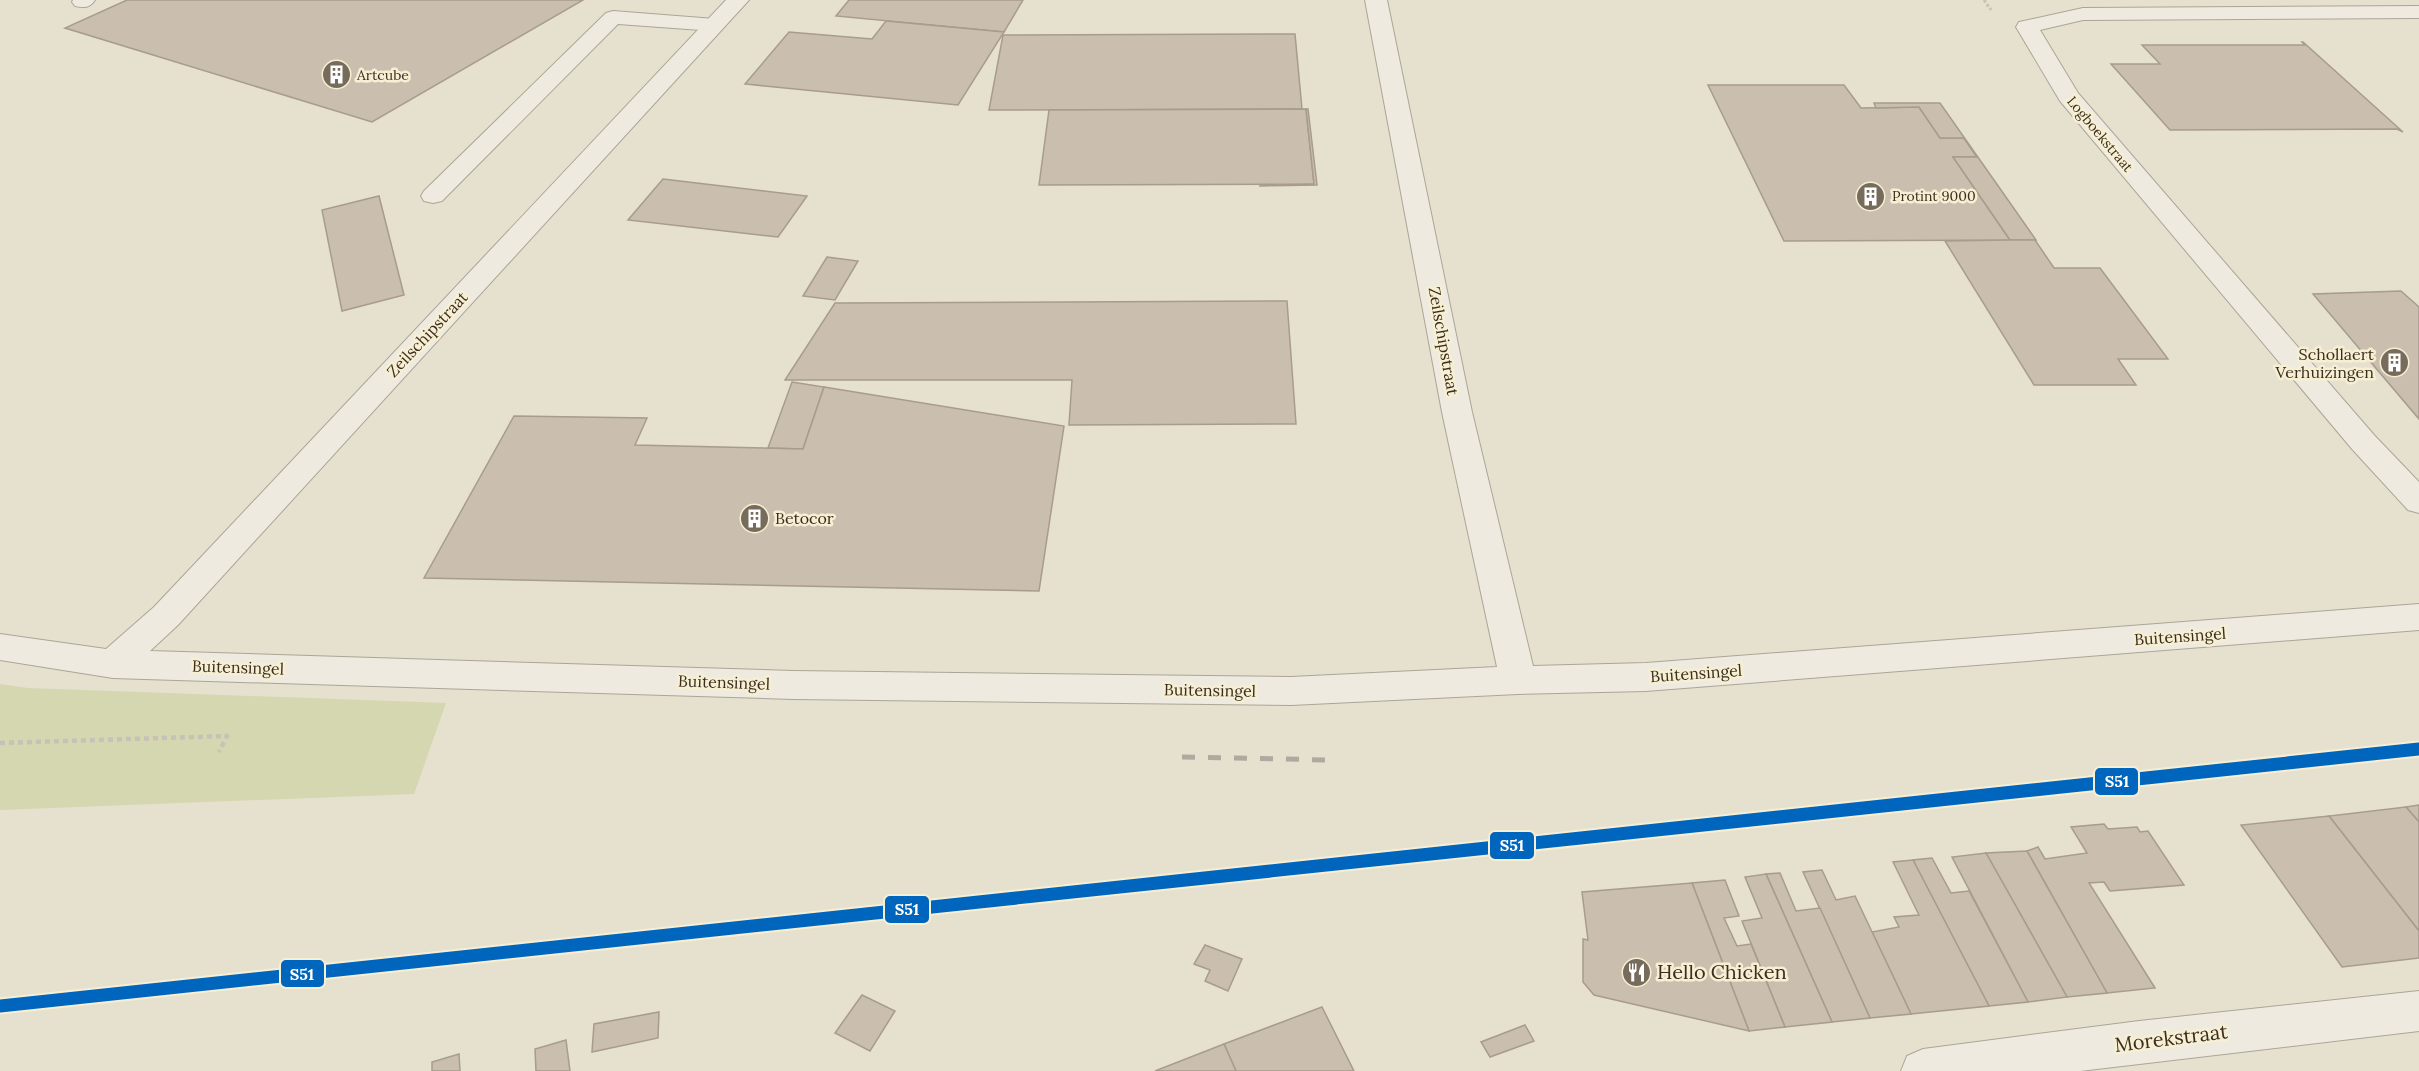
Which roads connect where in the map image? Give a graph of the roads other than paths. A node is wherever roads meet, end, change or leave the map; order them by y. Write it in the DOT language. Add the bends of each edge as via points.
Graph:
graph roads {
  1 [pos="628,0"];
  2 [pos="738,0"];
  3 [pos="1376,0"];
  4 [pos="2419,12"];
  5 [pos="613,17"];
  6 [pos="715,25"];
  7 [pos="433,196"];
  8 [pos="2419,502"];
  9 [pos="2419,617"];
  10 [pos="0,647"];
  11 [pos="113,664"];
  12 [pos="1518,680"];
  13 [pos="2419,1011"];
  14 [pos="1923,1071"];
  1 -- 5 [label="lane"];
  2 -- 6 [label="street, Zeilschipstraat"];
  3 -- 12 [label="street, Zeilschipstraat" via="1457,412"];
  4 -- 8 [label="street, Logboekstraat" via="2083,14 2028,27 2068,96 2363,442"];
  5 -- 6 [label="lane"];
  5 -- 7 [label="lane"];
  6 -- 11 [label="street, Zeilschipstraat" via="166,616"];
  9 -- 12 [label="street, Buitensingel" via="1646,677"];
  10 -- 11 [label="street, Buitensingel"];
  11 -- 12 [label="street, Buitensingel" via="793,685 1291,691"];
  13 -- 14 [label="street, Morekstraat"];
}
